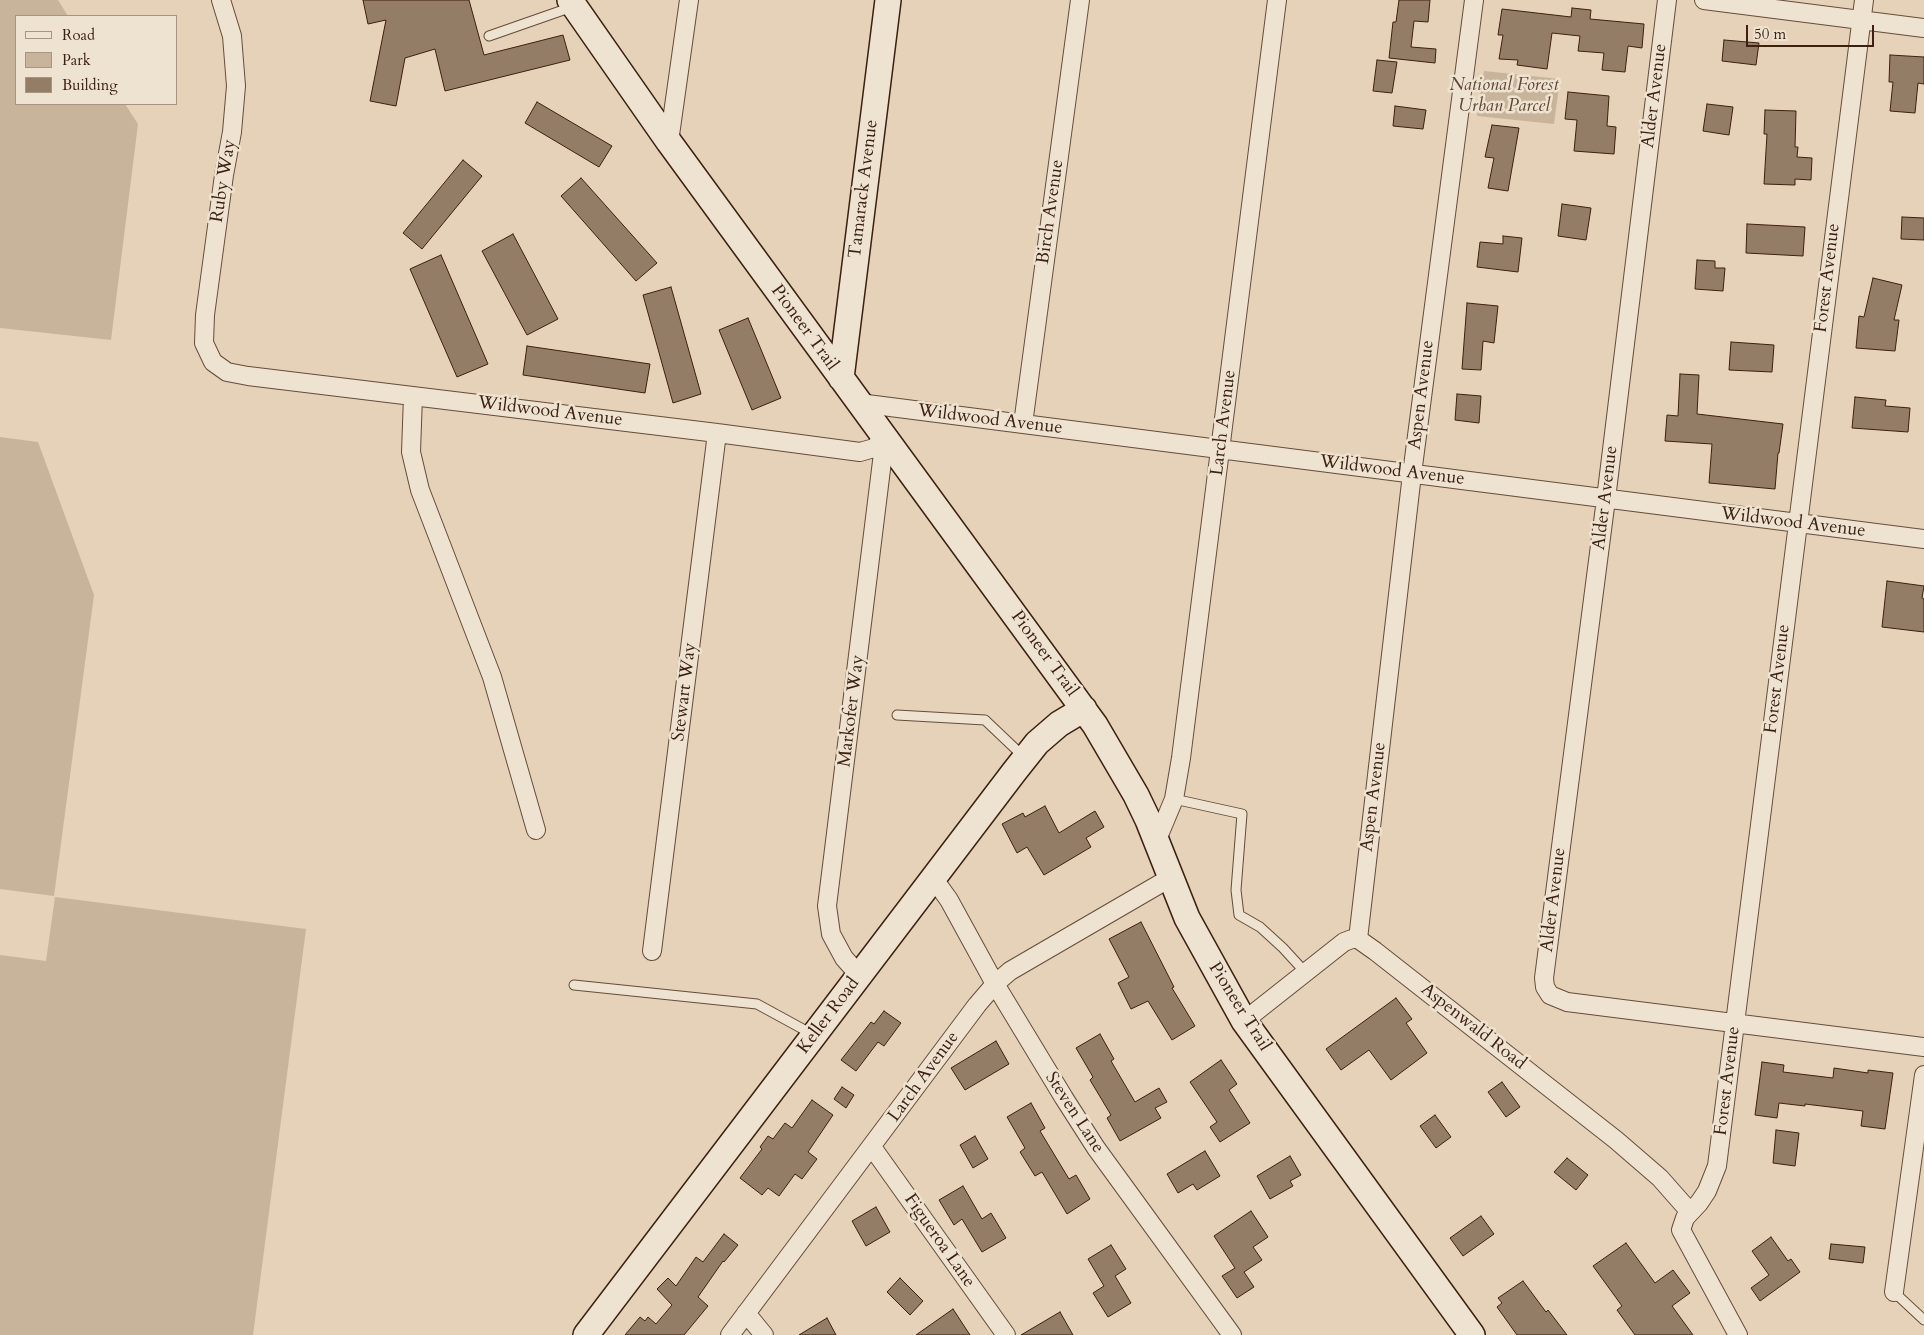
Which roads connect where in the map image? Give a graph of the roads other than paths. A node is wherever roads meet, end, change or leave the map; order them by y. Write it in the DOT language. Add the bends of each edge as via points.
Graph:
graph roads {
  1 [pos="221,0"];
  2 [pos="689,0"];
  3 [pos="888,0"];
  4 [pos="1080,0"];
  5 [pos="1277,0"];
  6 [pos="1474,0"];
  7 [pos="1667,0"];
  8 [pos="1704,0"];
  9 [pos="1864,0"];
  10 [pos="573,3"];
  11 [pos="1861,20"];
  12 [pos="1924,28"];
  13 [pos="489,36"];
  14 [pos="669,142"];
  15 [pos="213,362"];
  16 [pos="841,378"];
  17 [pos="413,396"];
  18 [pos="859,403"];
  19 [pos="1023,424"];
  20 [pos="717,433"];
  21 [pos="885,437"];
  22 [pos="1220,449"];
  23 [pos="1412,474"];
  24 [pos="1606,499"];
  25 [pos="1797,523"];
  26 [pos="1924,540"];
  27 [pos="1084,709"];
  28 [pos="897,715"];
  29 [pos="1025,758"];
  30 [pos="1174,800"];
  31 [pos="536,830"];
  32 [pos="1156,842"];
  33 [pos="1170,878"];
  34 [pos="934,879"];
  35 [pos="1358,939"];
  36 [pos="652,951"];
  37 [pos="1305,972"];
  38 [pos="860,976"];
  39 [pos="996,984"];
  40 [pos="574,985"];
  41 [pos="1244,1021"];
  42 [pos="1736,1023"];
  43 [pos="815,1035"];
  44 [pos="1924,1047"];
  45 [pos="1924,1075"];
  46 [pos="872,1147"];
  47 [pos="1690,1212"];
  48 [pos="1894,1292"];
  49 [pos="746,1313"];
  50 [pos="1924,1320"];
  51 [pos="586,1335"];
  52 [pos="730,1335"];
  53 [pos="764,1335"];
  54 [pos="1006,1335"];
  55 [pos="1232,1335"];
  56 [pos="1472,1335"];
  57 [pos="1738,1335"];
  1 -- 15 [label="street, Ruby Way" via="232,36 236,86 205,314 204,342"];
  2 -- 14 [label="street"];
  3 -- 16 [label="main road, Tamarack Avenue"];
  4 -- 19 [label="street, Birch Avenue"];
  5 -- 22 [label="street, Larch Avenue"];
  6 -- 23 [label="street, Aspen Avenue"];
  7 -- 24 [label="street, Alder Avenue"];
  8 -- 11 [label="street"];
  9 -- 11 [label="street, Forest Avenue"];
  10 -- 13 [label="lane"];
  10 -- 14 [label="main road, Pioneer Trail"];
  11 -- 12 [label="street"];
  11 -- 25 [label="street, Forest Avenue"];
  14 -- 16 [label="main road, Pioneer Trail"];
  15 -- 17 [label="street, Wildwood Avenue" via="227,372 248,376"];
  16 -- 18 [label="main road, Pioneer Trail"];
  17 -- 20 [label="street, Wildwood Avenue"];
  17 -- 31 [label="street" via="411,452 420,490 492,677"];
  18 -- 19 [label="street, Wildwood Avenue"];
  18 -- 21 [label="main road, Pioneer Trail"];
  19 -- 22 [label="street, Wildwood Avenue"];
  20 -- 21 [label="street, Wildwood Avenue" via="860,452 874,448"];
  20 -- 36 [label="street, Stewart Way"];
  21 -- 27 [label="main road, Pioneer Trail"];
  21 -- 38 [label="street, Markofer Way" via="827,906 831,934 844,958"];
  22 -- 23 [label="street, Wildwood Avenue"];
  22 -- 30 [label="street, Larch Avenue"];
  23 -- 24 [label="street, Wildwood Avenue"];
  23 -- 35 [label="street, Aspen Avenue"];
  24 -- 25 [label="street, Wildwood Avenue"];
  24 -- 42 [label="street, Alder Avenue" via="1545,987 1550,995 1567,1002"];
  25 -- 26 [label="street, Wildwood Avenue"];
  25 -- 42 [label="street, Forest Avenue"];
  27 -- 29 [label="main road, Keller Road" via="1059,724"];
  27 -- 32 [label="main road, Pioneer Trail" via="1136,794"];
  28 -- 29 [label="lane" via="985,720"];
  29 -- 34 [label="main road, Keller Road"];
  30 -- 32 [label="street, Larch Avenue"];
  30 -- 37 [label="lane" via="1242,814 1236,890 1239,914 1260,926"];
  32 -- 33 [label="main road, Pioneer Trail"];
  33 -- 39 [label="street, Larch Avenue" via="1010,971"];
  33 -- 41 [label="main road, Pioneer Trail" via="1199,941"];
  34 -- 38 [label="main road, Keller Road"];
  34 -- 39 [label="street, Steven Lane"];
  35 -- 37 [label="street" via="1344,942"];
  35 -- 47 [label="street, Aspenwald Road" via="1616,1140 1660,1178"];
  37 -- 41 [label="street"];
  38 -- 43 [label="main road, Keller Road"];
  39 -- 46 [label="street, Larch Avenue"];
  39 -- 55 [label="street, Steven Lane" via="1096,1148"];
  40 -- 43 [label="lane" via="757,1004"];
  41 -- 56 [label="main road, Pioneer Trail"];
  42 -- 44 [label="street"];
  42 -- 47 [label="street, Forest Avenue" via="1717,1166 1707,1191"];
  43 -- 51 [label="main road, Keller Road"];
  45 -- 48 [label="street"];
  46 -- 49 [label="street, Larch Avenue"];
  46 -- 54 [label="street, Figueroa Lane"];
  47 -- 57 [label="street, Forest Avenue" via="1682,1224 1684,1236"];
  48 -- 50 [label="lane"];
  49 -- 52 [label="street, Larch Avenue"];
  49 -- 53 [label="street"];
}
